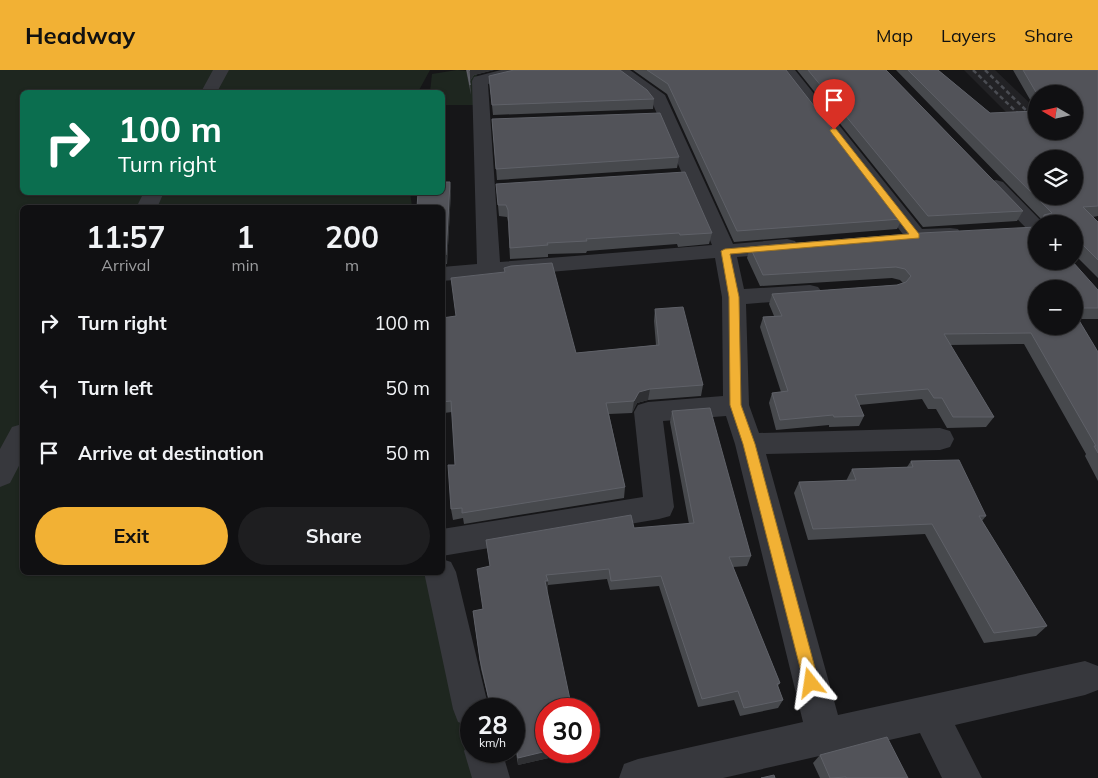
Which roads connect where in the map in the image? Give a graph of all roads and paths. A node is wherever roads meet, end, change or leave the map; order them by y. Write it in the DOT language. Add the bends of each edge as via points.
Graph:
graph roads {
  1 [pos="221,70"];
  2 [pos="515,70"];
  3 [pos="529,70"];
  4 [pos="620,70"];
  5 [pos="787,70"];
  6 [pos="210,90"];
  7 [pos="502,122"];
  8 [pos="483,123"];
  9 [pos="981,170"];
  10 [pos="1028,227"];
  11 [pos="971,233"];
  12 [pos="811,245"];
  13 [pos="725,251"];
  14 [pos="489,271"];
  15 [pos="445,274"];
  16 [pos="833,290"];
  17 [pos="734,297"];
  18 [pos="736,405"];
  19 [pos="20,439"];
  20 [pos="940,439"];
  21 [pos="749,444"];
  22 [pos="0,475"];
  23 [pos="445,543"];
  24 [pos="441,575"];
  25 [pos="1086,678"];
  26 [pos="469,698"];
  27 [pos="929,713"];
  28 [pos="825,736"];
  29 [pos="487,763"];
  30 [pos="649,777"];
  31 [pos="491,778"];
  32 [pos="963,778"];
  1 -- 6 [label="street"];
  2 -- 3 [label="street"];
  2 -- 8 [label="street" via="480,81"];
  4 -- 13 [label="street" via="658,99 657,116 681,176"];
  5 -- 11 [label="street" via="906,237"];
  7 -- 8 [label="street"];
  8 -- 14 [label="street" via="494,188"];
  9 -- 10 [label="street"];
  12 -- 13 [label="street"];
  13 -- 14 [label="street"];
  13 -- 17 [label="street"];
  14 -- 15 [label="street"];
  16 -- 17 [label="street"];
  17 -- 18 [label="street"];
  18 -- 21 [label="street"];
  18 -- 23 [label="street" via="648,412 659,507"];
  19 -- 22 [label="street"];
  20 -- 21 [label="street"];
  21 -- 28 [label="street"];
  24 -- 26 [label="street"];
  25 -- 27 [label="street"];
  27 -- 28 [label="street"];
  27 -- 32 [label="street"];
  28 -- 30 [label="street"];
  29 -- 31 [label="street"];
}
